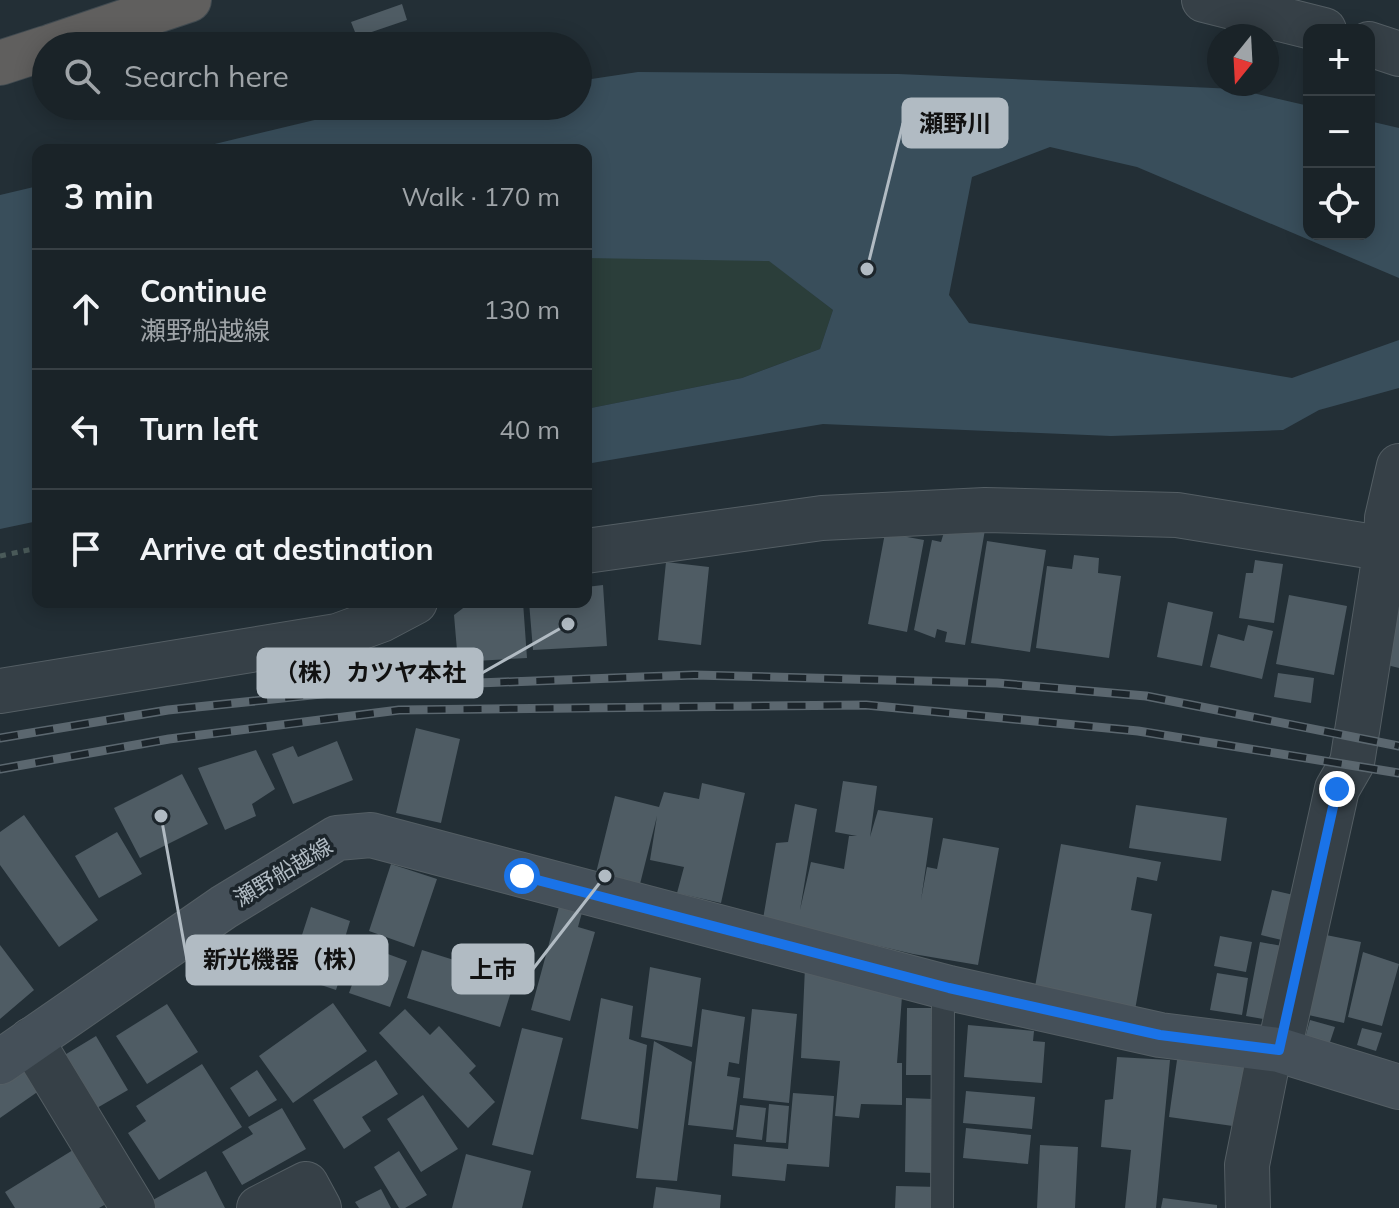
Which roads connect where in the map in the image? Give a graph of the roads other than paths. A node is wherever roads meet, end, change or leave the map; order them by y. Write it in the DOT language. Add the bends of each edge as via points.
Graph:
graph roads {
  1 [pos="189,0"];
  2 [pos="1204,0"];
  3 [pos="1303,25"];
  4 [pos="94,32"];
  5 [pos="1375,46"];
  6 [pos="32,53"];
  7 [pos="1399,54"];
  8 [pos="0,63"];
  9 [pos="1399,466"];
  10 [pos="1391,538"];
  11 [pos="592,550"];
  12 [pos="404,608"];
  13 [pos="0,691"];
  14 [pos="949,988"];
  15 [pos="1275,1050"];
  16 [pos="16,1051"];
  17 [pos="1399,1087"];
  18 [pos="133,1208"];
  19 [pos="259,1208"];
  20 [pos="319,1208"];
  21 [pos="942,1208"];
  22 [pos="1248,1208"];
  1 -- 4 [label="highway"];
  2 -- 3 [label="street"];
  5 -- 7 [label="street"];
  6 -- 8 [label="highway"];
  9 -- 10 [label="street"];
  10 -- 11 [label="street" via="1177,515 985,510 822,518"];
  10 -- 15 [label="street" via="1352,763 1337,789"];
  12 -- 13 [label="street" via="337,636"];
  14 -- 15 [label="main road, 瀬野船越線" via="1160,1035"];
  14 -- 16 [label="main road, 瀬野船越線" via="371,835 337,838 224,907"];
  14 -- 21 [label="lane" via="943,1005"];
  15 -- 17 [label="main road, 瀬野船越線"];
  15 -- 22 [label="street" via="1247,1165"];
  16 -- 18 [label="street"];
  19 -- 20 [label="street" via="306,1184"];
}
